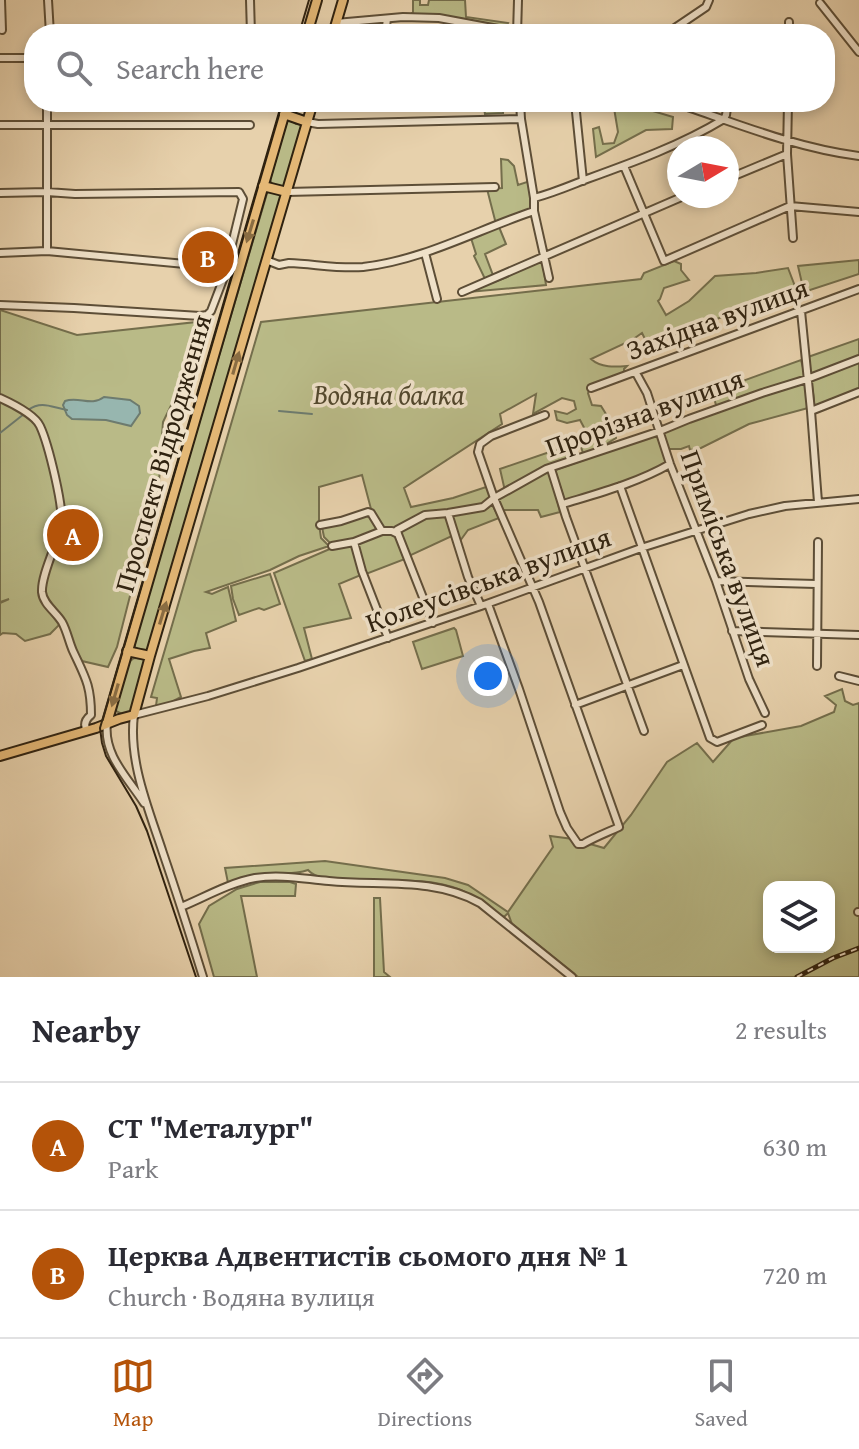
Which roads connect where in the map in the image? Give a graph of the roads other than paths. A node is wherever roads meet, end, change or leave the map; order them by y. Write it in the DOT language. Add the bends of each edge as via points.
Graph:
graph roads {
  1 [pos="1,0"];
  2 [pos="48,0"];
  3 [pos="250,0"];
  4 [pos="317,0"];
  5 [pos="343,0"];
  6 [pos="518,0"];
  7 [pos="820,3"];
  8 [pos="707,4"];
  9 [pos="387,19"];
  10 [pos="336,23"];
  11 [pos="49,24"];
  12 [pos="251,24"];
  13 [pos="310,24"];
  14 [pos="386,24"];
  15 [pos="471,24"];
  16 [pos="519,24"];
  17 [pos="680,24"];
  18 [pos="2,30"];
  19 [pos="859,52"];
  20 [pos="0,58"];
  21 [pos="24,58"];
  22 [pos="47,112"];
  23 [pos="310,112"];
  24 [pos="521,112"];
  25 [pos="576,112"];
  26 [pos="703,112"];
  27 [pos="726,112"];
  28 [pos="788,112"];
  29 [pos="284,114"];
  30 [pos="521,119"];
  31 [pos="724,119"];
  32 [pos="307,122"];
  33 [pos="0,125"];
  34 [pos="47,125"];
  35 [pos="250,125"];
  36 [pos="787,139"];
  37 [pos="787,154"];
  38 [pos="859,156"];
  39 [pos="624,166"];
  40 [pos="739,174"];
  41 [pos="583,181"];
  42 [pos="263,186"];
  43 [pos="495,187"];
  44 [pos="47,192"];
  45 [pos="287,192"];
  46 [pos="0,193"];
  47 [pos="534,198"];
  48 [pos="667,203"];
  49 [pos="790,206"];
  50 [pos="534,211"];
  51 [pos="859,212"];
  52 [pos="643,213"];
  53 [pos="793,238"];
  54 [pos="47,251"];
  55 [pos="0,253"];
  56 [pos="425,253"];
  57 [pos="544,255"];
  58 [pos="266,260"];
  59 [pos="226,264"];
  60 [pos="238,269"];
  61 [pos="549,278"];
  62 [pos="859,289"];
  63 [pos="462,292"];
  64 [pos="437,299"];
  65 [pos="0,305"];
  66 [pos="801,311"];
  67 [pos="859,359"];
  68 [pos="636,373"];
  69 [pos="807,379"];
  70 [pos="591,388"];
  71 [pos="859,392"];
  72 [pos="0,398"];
  73 [pos="811,411"];
  74 [pos="545,415"];
  75 [pos="660,431"];
  76 [pos="670,464"];
  77 [pos="551,469"];
  78 [pos="620,486"];
  79 [pos="494,498"];
  80 [pos="859,499"];
  81 [pos="818,502"];
  82 [pos="563,504"];
  83 [pos="448,513"];
  84 [pos="320,525"];
  85 [pos="697,530"];
  86 [pos="382,531"];
  87 [pos="398,534"];
  88 [pos="354,542"];
  89 [pos="818,542"];
  90 [pos="332,546"];
  91 [pos="641,548"];
  92 [pos="585,567"];
  93 [pos="716,581"];
  94 [pos="816,584"];
  95 [pos="532,586"];
  96 [pos="484,605"];
  97 [pos="433,623"];
  98 [pos="732,631"];
  99 [pos="817,634"];
  100 [pos="859,635"];
  101 [pos="388,638"];
  102 [pos="127,651"];
  103 [pos="150,656"];
  104 [pos="683,665"];
  105 [pos="817,666"];
  106 [pos="839,676"];
  107 [pos="859,681"];
  108 [pos="627,684"];
  109 [pos="575,705"];
  110 [pos="765,713"];
  111 [pos="134,715"];
  112 [pos="107,723"];
  113 [pos="762,725"];
  114 [pos="91,730"];
  115 [pos="644,731"];
  116 [pos="0,756"];
  117 [pos="148,809"];
  118 [pos="181,907"];
  119 [pos="203,977"];
  120 [pos="572,977"];
  1 -- 18 [label="street"];
  2 -- 11 [label="street"];
  3 -- 12 [label="street"];
  4 -- 13 [label="main road"];
  5 -- 10 [label="main road"];
  6 -- 16 [label="street"];
  7 -- 19 [label="street"];
  8 -- 17 [label="street"];
  9 -- 10 [label="street"];
  9 -- 14 [label="street"];
  9 -- 15 [label="street" via="439,18"];
  20 -- 21 [label="street"];
  22 -- 34 [label="street"];
  23 -- 32 [label="main road, Проспект Відродження"];
  24 -- 30 [label="street"];
  25 -- 41 [label="street"];
  26 -- 31 [label="street"];
  27 -- 31 [label="street"];
  28 -- 36 [label="street"];
  29 -- 32 [label="main road"];
  29 -- 42 [label="main road, Проспект Відродження"];
  30 -- 32 [label="street"];
  30 -- 47 [label="street"];
  31 -- 36 [label="street"];
  31 -- 39 [label="street"];
  32 -- 45 [label="main road, Проспект Відродження"];
  33 -- 34 [label="street"];
  34 -- 35 [label="street"];
  34 -- 44 [label="street"];
  36 -- 37 [label="street"];
  36 -- 38 [label="street"];
  37 -- 40 [label="street"];
  37 -- 49 [label="street"];
  39 -- 41 [label="street"];
  39 -- 52 [label="street"];
  41 -- 47 [label="street"];
  42 -- 45 [label="main road"];
  42 -- 60 [label="main road, Проспект Відродження, one-way"];
  43 -- 45 [label="street"];
  44 -- 46 [label="street"];
  44 -- 54 [label="street"];
  44 -- 59 [label="street" via="239,192 243,199"];
  45 -- 58 [label="main road, Проспект Відродження"];
  47 -- 50 [label="street"];
  48 -- 52 [label="street"];
  49 -- 51 [label="street"];
  49 -- 52 [label="street" via="664,261"];
  49 -- 53 [label="street"];
  50 -- 56 [label="street"];
  50 -- 57 [label="street"];
  52 -- 57 [label="street"];
  54 -- 55 [label="street"];
  54 -- 59 [label="street"];
  56 -- 58 [label="street" via="361,267 279,265"];
  56 -- 64 [label="street"];
  57 -- 61 [label="street"];
  57 -- 63 [label="street"];
  103 -- 58 [label="main road, Проспект Відродження, one-way"];
  59 -- 60 [label="street"];
  59 -- 65 [label="street" via="207,315"];
  60 -- 102 [label="main road, Проспект Відродження"];
  62 -- 66 [label="street, Західна вулиця"];
  66 -- 68 [label="street, Західна вулиця"];
  66 -- 69 [label="street"];
  67 -- 69 [label="street, Прорізна вулиця"];
  68 -- 70 [label="street, Західна вулиця"];
  68 -- 75 [label="street, Приміська вулиця"];
  69 -- 73 [label="street"];
  69 -- 75 [label="street, Прорізна вулиця"];
  71 -- 73 [label="street"];
  72 -- 114 [label="street" via="37,422 48,451 62,525 42,595 62,622 87,677"];
  73 -- 81 [label="street"];
  74 -- 79 [label="street" via="480,444"];
  75 -- 76 [label="street, Приміська вулиця"];
  75 -- 77 [label="street, Прорізна вулиця"];
  76 -- 78 [label="street"];
  76 -- 85 [label="street, Приміська вулиця"];
  77 -- 79 [label="street, Прорізна вулиця"];
  77 -- 82 [label="street"];
  78 -- 82 [label="street"];
  78 -- 91 [label="street"];
  79 -- 83 [label="street, Прорізна вулиця" via="483,507"];
  79 -- 95 [label="street"];
  80 -- 81 [label="street, Колеусівська вулиця"];
  81 -- 85 [label="street, Колеусівська вулиця"];
  82 -- 92 [label="street"];
  83 -- 87 [label="street, Прорізна вулиця" via="425,515"];
  83 -- 96 [label="street" via="468,577"];
  84 -- 86 [label="street" via="368,512"];
  85 -- 91 [label="street, Колеусівська вулиця"];
  85 -- 93 [label="street, Приміська вулиця"];
  86 -- 87 [label="street"];
  86 -- 88 [label="street"];
  87 -- 97 [label="street"];
  88 -- 90 [label="street"];
  88 -- 101 [label="street"];
  89 -- 94 [label="street"];
  91 -- 92 [label="street, Колеусівська вулиця"];
  91 -- 104 [label="street"];
  92 -- 95 [label="street, Колеусівська вулиця"];
  92 -- 108 [label="street"];
  93 -- 94 [label="street"];
  93 -- 98 [label="street, Приміська вулиця"];
  94 -- 99 [label="street"];
  95 -- 96 [label="street, Колеусівська вулиця"];
  95 -- 109 [label="street"];
  96 -- 97 [label="street, Колеусівська вулиця"];
  96 -- 109 [label="street" via="567,828 583,844 619,827"];
  97 -- 101 [label="street, Колеусівська вулиця"];
  98 -- 99 [label="street"];
  98 -- 110 [label="street, Приміська вулиця"];
  99 -- 100 [label="street"];
  99 -- 105 [label="street"];
  101 -- 111 [label="street, Колеусівська вулиця"];
  102 -- 103 [label="main road"];
  102 -- 112 [label="main road, Проспект Відродження, one-way"];
  103 -- 111 [label="main road, Проспект Відродження"];
  104 -- 108 [label="street"];
  104 -- 113 [label="street" via="710,738 717,742"];
  106 -- 107 [label="street"];
  108 -- 109 [label="street"];
  108 -- 115 [label="street"];
  111 -- 112 [label="main road"];
  111 -- 117 [label="street, Проспект Відродження" via="137,763"];
  112 -- 114 [label="main road"];
  112 -- 117 [label="street, Проспект Відродження" via="113,758"];
  114 -- 116 [label="main road"];
  117 -- 118 [label="street, Проспект Відродження"];
  118 -- 119 [label="street, Проспект Відродження"];
  118 -- 120 [label="street" via="230,885 270,876 435,886 480,903"];
}
